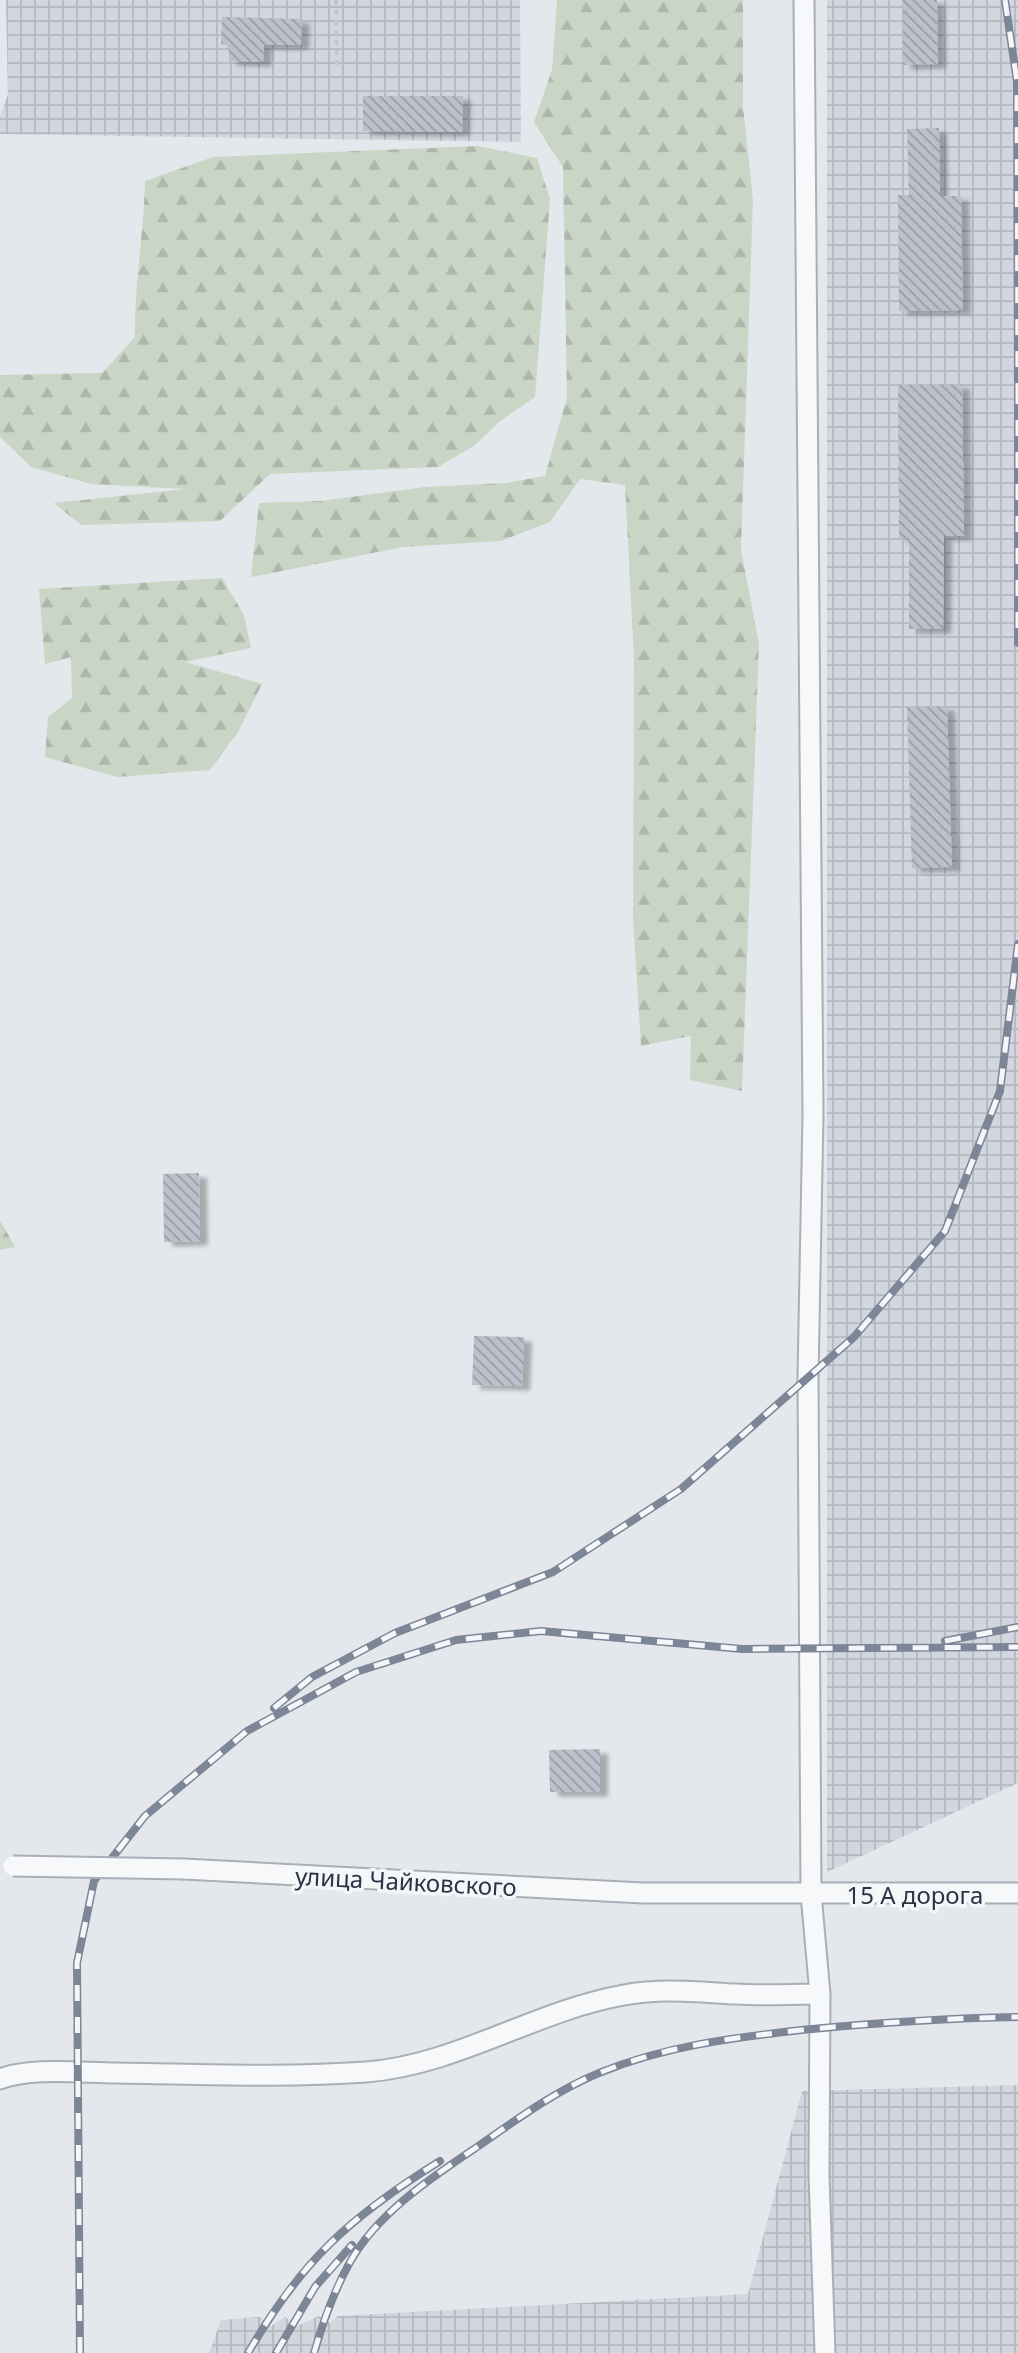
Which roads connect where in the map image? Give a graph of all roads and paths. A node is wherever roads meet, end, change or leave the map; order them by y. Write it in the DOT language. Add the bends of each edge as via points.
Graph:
graph roads {
  1 [pos="336,0"];
  2 [pos="804,0"];
  3 [pos="337,68"];
  4 [pos="6,1866"];
  5 [pos="1018,1893"];
  6 [pos="811,1894"];
  7 [pos="820,1994"];
  8 [pos="0,2078"];
  9 [pos="825,2353"];
  1 -- 3 [label="path"];
  2 -- 6 [label="street" via="813,1101 808,1377"];
  4 -- 6 [label="street, улица Чайковского, bridge" via="184,1869 643,1893"];
  5 -- 6 [label="street, 15 А дорога"];
  6 -- 7 [label="street"];
  7 -- 8 [label="street" via="678,1989 624,1995 538,2018 425,2063 367,2072 11,2074"];
  7 -- 9 [label="street"];
}
